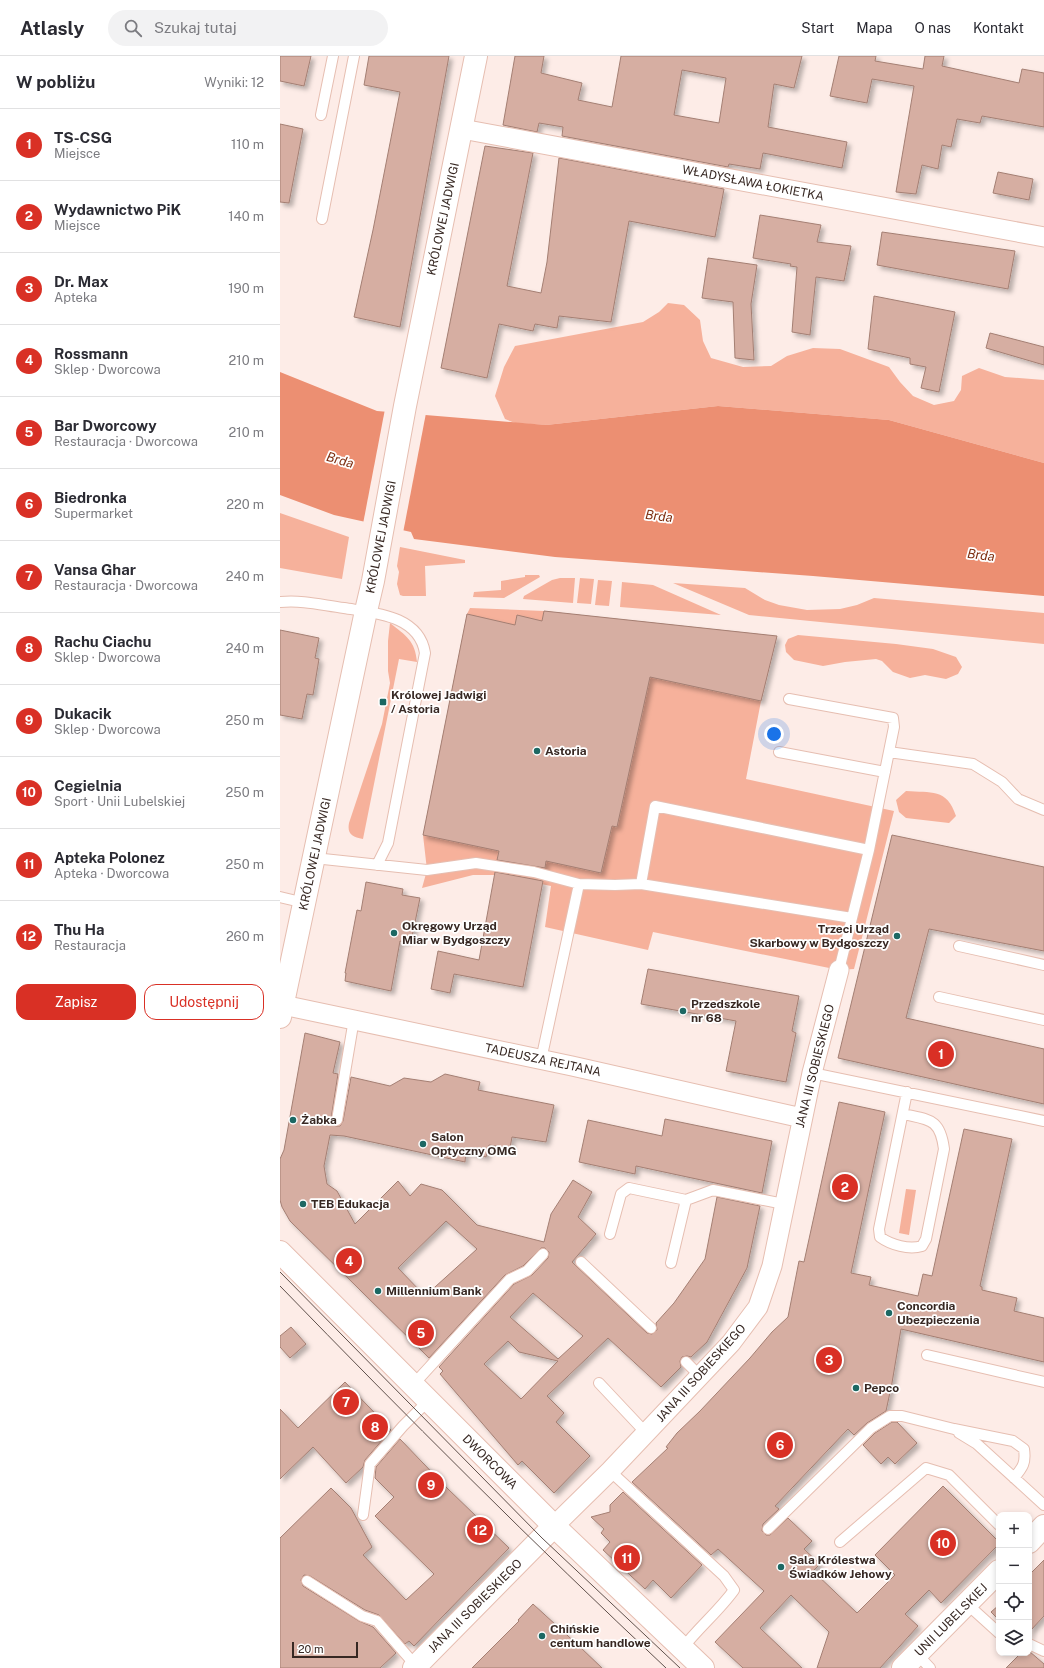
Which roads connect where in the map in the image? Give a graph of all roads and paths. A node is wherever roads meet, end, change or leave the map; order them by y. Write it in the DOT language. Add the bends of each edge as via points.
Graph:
graph roads {
  1 [pos="333,56"];
  2 [pos="354,56"];
  3 [pos="476,56"];
  4 [pos="321,115"];
  5 [pos="462,129"];
  6 [pos="322,219"];
  7 [pos="1044,237"];
  8 [pos="280,602"];
  9 [pos="366,611"];
  10 [pos="789,699"];
  11 [pos="779,752"];
  12 [pos="889,752"];
  13 [pos="885,772"];
  14 [pos="1044,810"];
  15 [pos="869,850"];
  16 [pos="314,858"];
  17 [pos="377,865"];
  18 [pos="579,884"];
  19 [pos="641,884"];
  20 [pos="280,897"];
  21 [pos="305,903"];
  22 [pos="852,918"];
  23 [pos="959,946"];
  24 [pos="1044,965"];
  25 [pos="839,970"];
  26 [pos="938,998"];
  27 [pos="281,1011"];
  28 [pos="354,1019"];
  29 [pos="1044,1020"];
  30 [pos="541,1060"];
  31 [pos="812,1073"];
  32 [pos="907,1092"];
  33 [pos="903,1114"];
  34 [pos="802,1118"];
  35 [pos="337,1120"];
  36 [pos="1044,1121"];
  37 [pos="686,1200"];
  38 [pos="784,1204"];
  39 [pos="610,1234"];
  40 [pos="280,1252"];
  41 [pos="543,1254"];
  42 [pos="581,1262"];
  43 [pos="671,1263"];
  44 [pos="651,1328"];
  45 [pos="927,1355"];
  46 [pos="686,1362"];
  47 [pos="700,1376"];
  48 [pos="1044,1382"];
  49 [pos="599,1383"];
  50 [pos="413,1385"];
  51 [pos="428,1401"];
  52 [pos="954,1429"];
  53 [pos="646,1433"];
  54 [pos="610,1471"];
  55 [pos="1014,1478"];
  56 [pos="1044,1505"];
  57 [pos="362,1516"];
  58 [pos="996,1522"];
  59 [pos="554,1526"];
  60 [pos="1044,1526"];
  61 [pos="768,1529"];
  62 [pos="1032,1539"];
  63 [pos="840,1542"];
  64 [pos="996,1574"];
  65 [pos="307,1581"];
  66 [pos="966,1604"];
  67 [pos="996,1630"];
  68 [pos="1032,1645"];
  69 [pos="682,1649"];
  70 [pos="1044,1651"];
  71 [pos="917,1663"];
  72 [pos="415,1667"];
  73 [pos="703,1668"];
  1 -- 4 [label="lane"];
  2 -- 6 [label="lane"];
  3 -- 5 [label="street, KRÓLOWEJ JADWIGI"];
  5 -- 7 [label="street, WŁADYSŁAWA ŁOKIETKA"];
  5 -- 9 [label="street, KRÓLOWEJ JADWIGI"];
  8 -- 9 [label="lane" via="320,603"];
  9 -- 16 [label="street, KRÓLOWEJ JADWIGI"];
  9 -- 17 [label="lane" via="385,614 406,625 423,642 425,653 388,843"];
  10 -- 12 [label="lane" via="893,718 894,727"];
  11 -- 13 [label="lane"];
  12 -- 13 [label="lane"];
  12 -- 14 [label="lane" via="973,764 1002,782 1018,799"];
  13 -- 15 [label="lane"];
  15 -- 19 [label="lane" via="655,806"];
  15 -- 22 [label="lane"];
  16 -- 17 [label="lane"];
  16 -- 21 [label="street, KRÓLOWEJ JADWIGI"];
  17 -- 18 [label="lane" via="427,870 476,863 534,872"];
  18 -- 19 [label="lane"];
  18 -- 30 [label="lane"];
  19 -- 22 [label="lane"];
  20 -- 21 [label="lane"];
  21 -- 27 [label="street, KRÓLOWEJ JADWIGI"];
  22 -- 25 [label="lane"];
  23 -- 24 [label="lane"];
  25 -- 31 [label="street, JANA III SOBIESKIEGO"];
  26 -- 29 [label="lane"];
  27 -- 28 [label="street, TADEUSZA REJTANA"];
  28 -- 30 [label="street, TADEUSZA REJTANA"];
  28 -- 35 [label="lane"];
  30 -- 34 [label="street, TADEUSZA REJTANA"];
  31 -- 32 [label="lane"];
  31 -- 34 [label="street, JANA III SOBIESKIEGO"];
  32 -- 33 [label="lane"];
  32 -- 36 [label="lane"];
  33 -- 33 [label="lane" via="879,1229 880,1237 887,1242 914,1248 922,1246 926,1239 944,1149 943,1140 931,1120"];
  34 -- 38 [label="street, JANA III SOBIESKIEGO"];
  37 -- 38 [label="lane" via="713,1190"];
  37 -- 39 [label="lane" via="629,1188 621,1194"];
  37 -- 43 [label="lane"];
  38 -- 47 [label="street, JANA III SOBIESKIEGO" via="772,1266 758,1308 731,1343"];
  40 -- 50 [label="street, DWORCOWA"];
  41 -- 50 [label="lane" via="527,1271 510,1279"];
  42 -- 44 [label="lane"];
  45 -- 48 [label="lane"];
  46 -- 47 [label="lane"];
  47 -- 53 [label="street, JANA III SOBIESKIEGO"];
  49 -- 53 [label="lane"];
  50 -- 51 [label="street, DWORCOWA"];
  51 -- 57 [label="lane" via="370,1464"];
  51 -- 59 [label="street, DWORCOWA"];
  52 -- 55 [label="lane" via="977,1444"];
  52 -- 55 [label="lane" via="1013,1441 1024,1449 1026,1460"];
  52 -- 61 [label="lane" via="902,1416 890,1416 871,1428"];
  53 -- 54 [label="street, JANA III SOBIESKIEGO"];
  54 -- 59 [label="street, JANA III SOBIESKIEGO"];
  54 -- 69 [label="lane" via="724,1576 734,1590"];
  55 -- 56 [label="lane"];
  58 -- 63 [label="lane" via="949,1475 926,1468"];
  59 -- 69 [label="street, DWORCOWA"];
  59 -- 72 [label="street, JANA III SOBIESKIEGO"];
  60 -- 62 [label="street"];
  64 -- 66 [label="street, UNII LUBELSKIEJ"];
  65 -- 72 [label="lane" via="362,1616 377,1621"];
  66 -- 67 [label="lane"];
  66 -- 71 [label="street, UNII LUBELSKIEJ"];
  68 -- 70 [label="lane"];
  69 -- 73 [label="street, DWORCOWA"];
}
